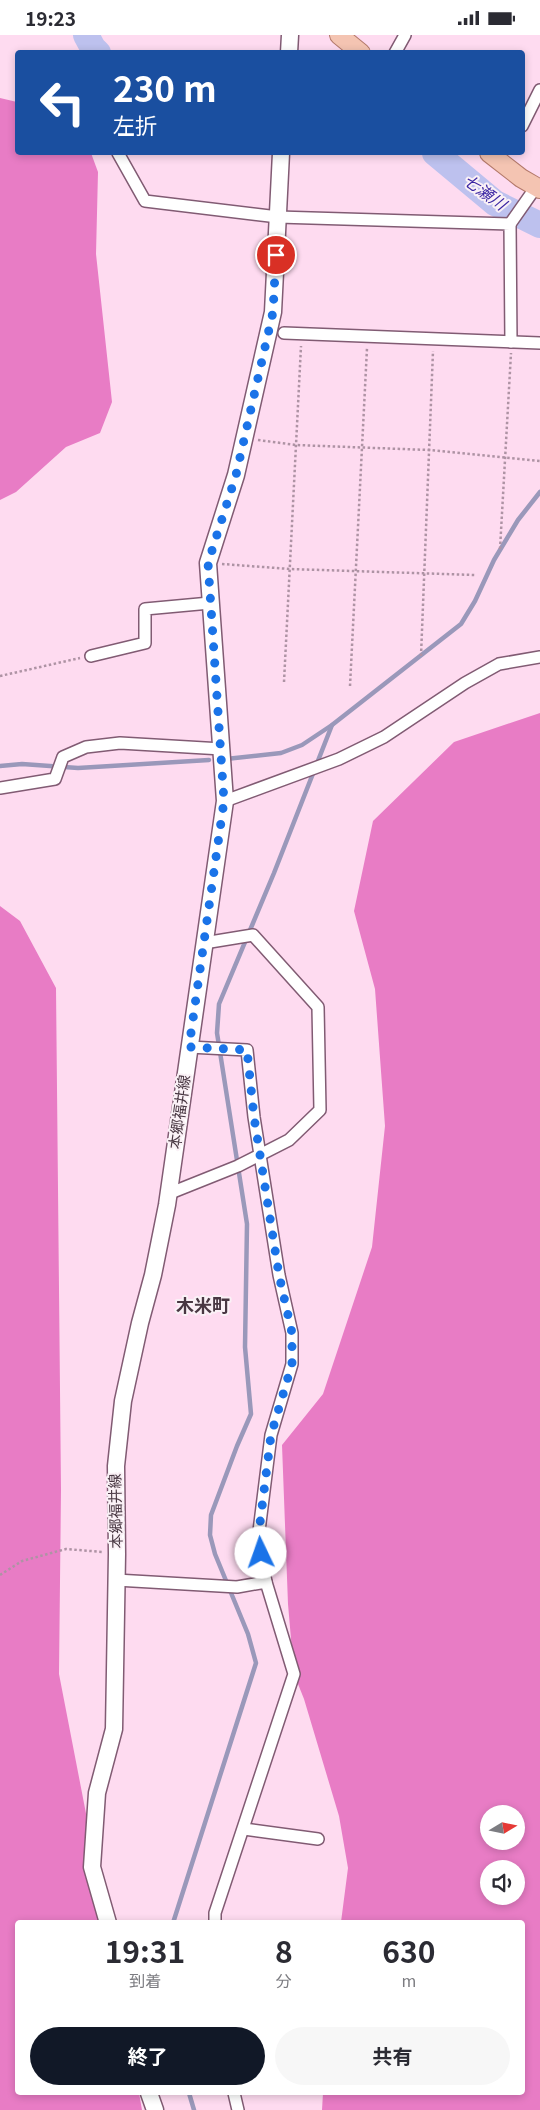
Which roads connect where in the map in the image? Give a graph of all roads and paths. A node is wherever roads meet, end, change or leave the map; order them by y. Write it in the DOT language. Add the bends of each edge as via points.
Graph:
graph roads {
  1 [pos="290,35"];
  2 [pos="339,35"];
  3 [pos="405,35"];
  4 [pos="289,50"];
  5 [pos="357,50"];
  6 [pos="397,50"];
  7 [pos="540,90"];
  8 [pos="525,120"];
  9 [pos="119,155"];
  10 [pos="281,155"];
  11 [pos="506,158"];
  12 [pos="537,188"];
  13 [pos="278,217"];
  14 [pos="510,223"];
  15 [pos="284,333"];
  16 [pos="302,333"];
  17 [pos="367,336"];
  18 [pos="434,339"];
  19 [pos="511,342"];
  20 [pos="540,343"];
  21 [pos="244,438"];
  22 [pos="296,445"];
  23 [pos="362,447"];
  24 [pos="429,450"];
  25 [pos="505,458"];
  26 [pos="540,461"];
  27 [pos="500,549"];
  28 [pos="208,563"];
  29 [pos="290,569"];
  30 [pos="356,570"];
  31 [pos="424,573"];
  32 [pos="475,575"];
  33 [pos="210,603"];
  34 [pos="91,656"];
  35 [pos="421,656"];
  36 [pos="540,657"];
  37 [pos="0,676"];
  38 [pos="284,682"];
  39 [pos="350,686"];
  40 [pos="222,749"];
  41 [pos="0,788"];
  42 [pos="224,801"];
  43 [pos="204,943"];
  44 [pos="189,1047"];
  45 [pos="261,1154"];
  46 [pos="168,1194"];
  47 [pos="117,1554"];
  48 [pos="0,1575"];
  49 [pos="116,1580"];
  50 [pos="266,1582"];
  51 [pos="244,1829"];
  52 [pos="318,1839"];
  53 [pos="107,1920"];
  54 [pos="214,1920"];
  55 [pos="150,2095"];
  56 [pos="234,2095"];
  57 [pos="155,2110"];
  58 [pos="238,2110"];
  1 -- 4 [label="main road"];
  2 -- 5 [label="main road"];
  3 -- 6 [label="street"];
  7 -- 8 [label="street"];
  9 -- 13 [label="street" via="145,201"];
  10 -- 13 [label="main road, 本郷福井線"];
  11 -- 12 [label="main road"];
  12 -- 14 [label="street"];
  13 -- 14 [label="street"];
  13 -- 21 [label="main road, 本郷福井線" via="273,312"];
  14 -- 19 [label="street"];
  15 -- 16 [label="street"];
  16 -- 17 [label="street"];
  16 -- 22 [label="path"];
  17 -- 18 [label="street"];
  17 -- 23 [label="path"];
  18 -- 19 [label="street"];
  18 -- 24 [label="path"];
  19 -- 20 [label="street"];
  19 -- 25 [label="path"];
  21 -- 22 [label="path"];
  21 -- 28 [label="main road, 本郷福井線" via="236,475"];
  22 -- 23 [label="path"];
  22 -- 29 [label="path"];
  23 -- 24 [label="path"];
  23 -- 30 [label="path"];
  24 -- 25 [label="path"];
  24 -- 31 [label="path"];
  25 -- 26 [label="path"];
  25 -- 27 [label="path"];
  28 -- 29 [label="path"];
  28 -- 33 [label="main road, 本郷福井線"];
  29 -- 30 [label="path"];
  29 -- 38 [label="path"];
  30 -- 31 [label="path"];
  30 -- 39 [label="path"];
  31 -- 32 [label="path"];
  31 -- 35 [label="path"];
  33 -- 34 [label="street" via="146,609 145,643"];
  33 -- 40 [label="main road, 本郷福井線"];
  34 -- 37 [label="path"];
  36 -- 42 [label="street" via="499,664 384,737 339,759"];
  40 -- 41 [label="street" via="120,743 86,747 63,757 55,779"];
  40 -- 42 [label="main road, 本郷福井線"];
  42 -- 43 [label="main road, 本郷福井線"];
  43 -- 44 [label="main road, 本郷福井線"];
  43 -- 45 [label="street" via="253,935 318,1007 320,1110 289,1140"];
  44 -- 45 [label="street" via="247,1050"];
  44 -- 46 [label="main road, 本郷福井線"];
  45 -- 46 [label="street"];
  45 -- 50 [label="street" via="279,1275 292,1333 292,1364 271,1435 258,1539"];
  46 -- 47 [label="main road, 本郷福井線" via="153,1275 123,1401 116,1466"];
  47 -- 48 [label="path" via="66,1549 22,1561"];
  47 -- 49 [label="main road, 本郷福井線"];
  49 -- 50 [label="street" via="237,1587"];
  49 -- 53 [label="main road, 本郷福井線" via="114,1729 97,1793 92,1867"];
  50 -- 51 [label="street" via="294,1674"];
  51 -- 52 [label="street"];
  51 -- 54 [label="street"];
  55 -- 57 [label="main road"];
  56 -- 58 [label="street"];
}
